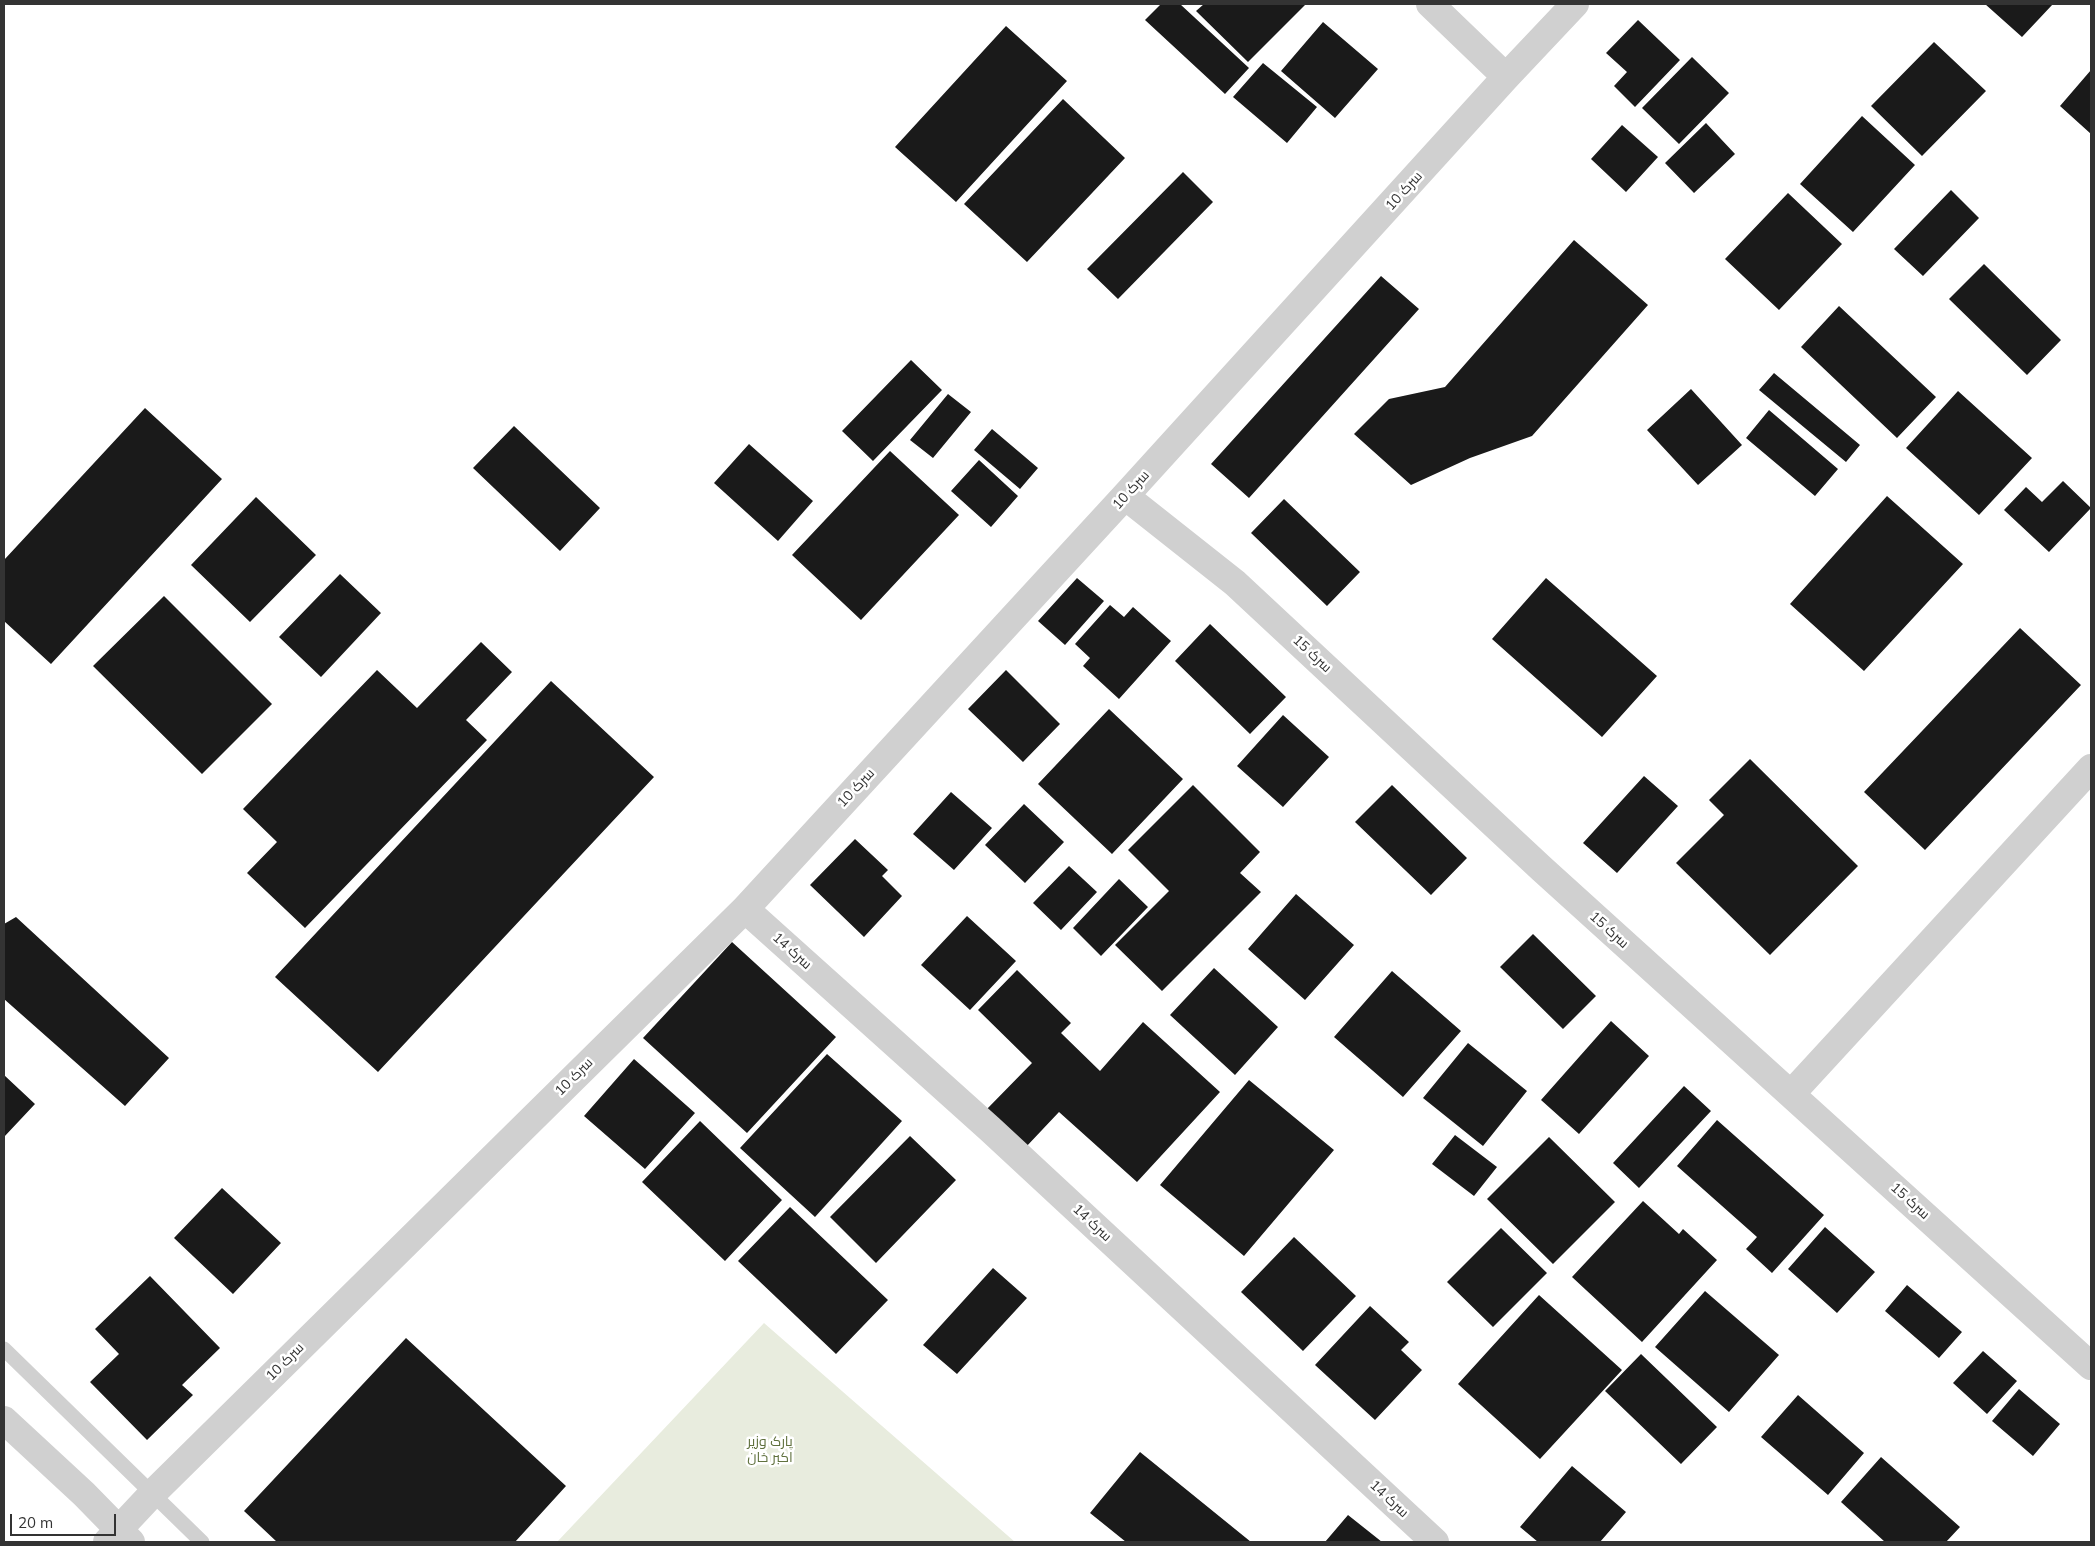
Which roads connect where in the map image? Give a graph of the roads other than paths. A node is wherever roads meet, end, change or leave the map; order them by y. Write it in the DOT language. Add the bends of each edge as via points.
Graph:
graph roads {
  1 [pos="1430,4"];
  2 [pos="1575,4"];
  3 [pos="1506,77"];
  4 [pos="1125,496"];
  5 [pos="2091,768"];
  6 [pos="745,908"];
  7 [pos="1791,1094"];
  8 [pos="4,1349"];
  9 [pos="2091,1366"];
  10 [pos="4,1420"];
  11 [pos="152,1494"];
  12 [pos="119,1538"];
  13 [pos="202,1542"];
  14 [pos="1435,1542"];
  1 -- 3 [label="street"];
  2 -- 3 [label="street, سرک 10"];
  3 -- 4 [label="street, سرک 10"];
  4 -- 6 [label="street, سرک 10"];
  4 -- 7 [label="street, سرک 15" via="1235,583 1542,869"];
  5 -- 7 [label="street"];
  6 -- 11 [label="street, سرک 10"];
  6 -- 14 [label="street, سرک 14" via="990,1129"];
  7 -- 9 [label="street, سرک 15"];
  8 -- 11 [label="lane"];
  10 -- 12 [label="street" via="84,1494"];
  11 -- 12 [label="street, سرک 10"];
  11 -- 13 [label="lane"];
}
